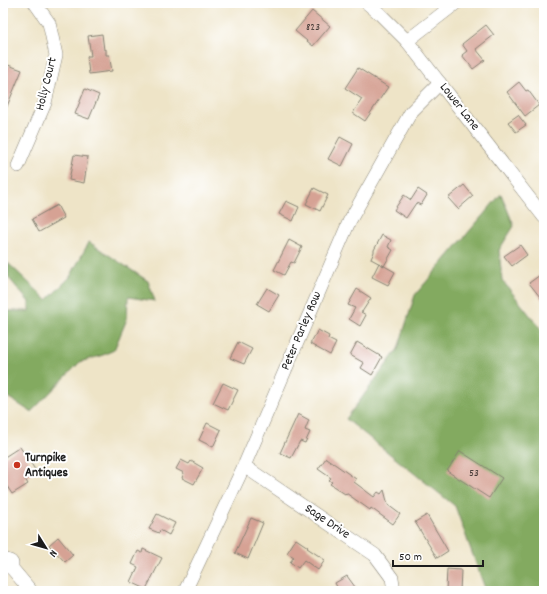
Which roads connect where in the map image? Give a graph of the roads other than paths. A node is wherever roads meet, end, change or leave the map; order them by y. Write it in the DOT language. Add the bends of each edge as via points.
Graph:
graph roads {
  1 [pos="35,3"];
  2 [pos="367,3"];
  3 [pos="456,3"];
  4 [pos="407,41"];
  5 [pos="440,83"];
  6 [pos="18,166"];
  7 [pos="544,217"];
  8 [pos="244,466"];
  9 [pos="5,561"];
  10 [pos="31,591"];
  11 [pos="184,591"];
  12 [pos="394,591"];
  1 -- 6 [label="street, Holly Court" via="49,23 56,55 45,103"];
  2 -- 4 [label="street, Lower Lane"];
  3 -- 4 [label="street"];
  4 -- 5 [label="street, Lower Lane"];
  5 -- 7 [label="street, Lower Lane"];
  5 -- 8 [label="street, Peter Parley Row" via="411,112 349,222"];
  8 -- 11 [label="street, Peter Parley Row"];
  8 -- 12 [label="street, Sage Drive" via="375,555 392,578"];
  9 -- 10 [label="street"];
}
